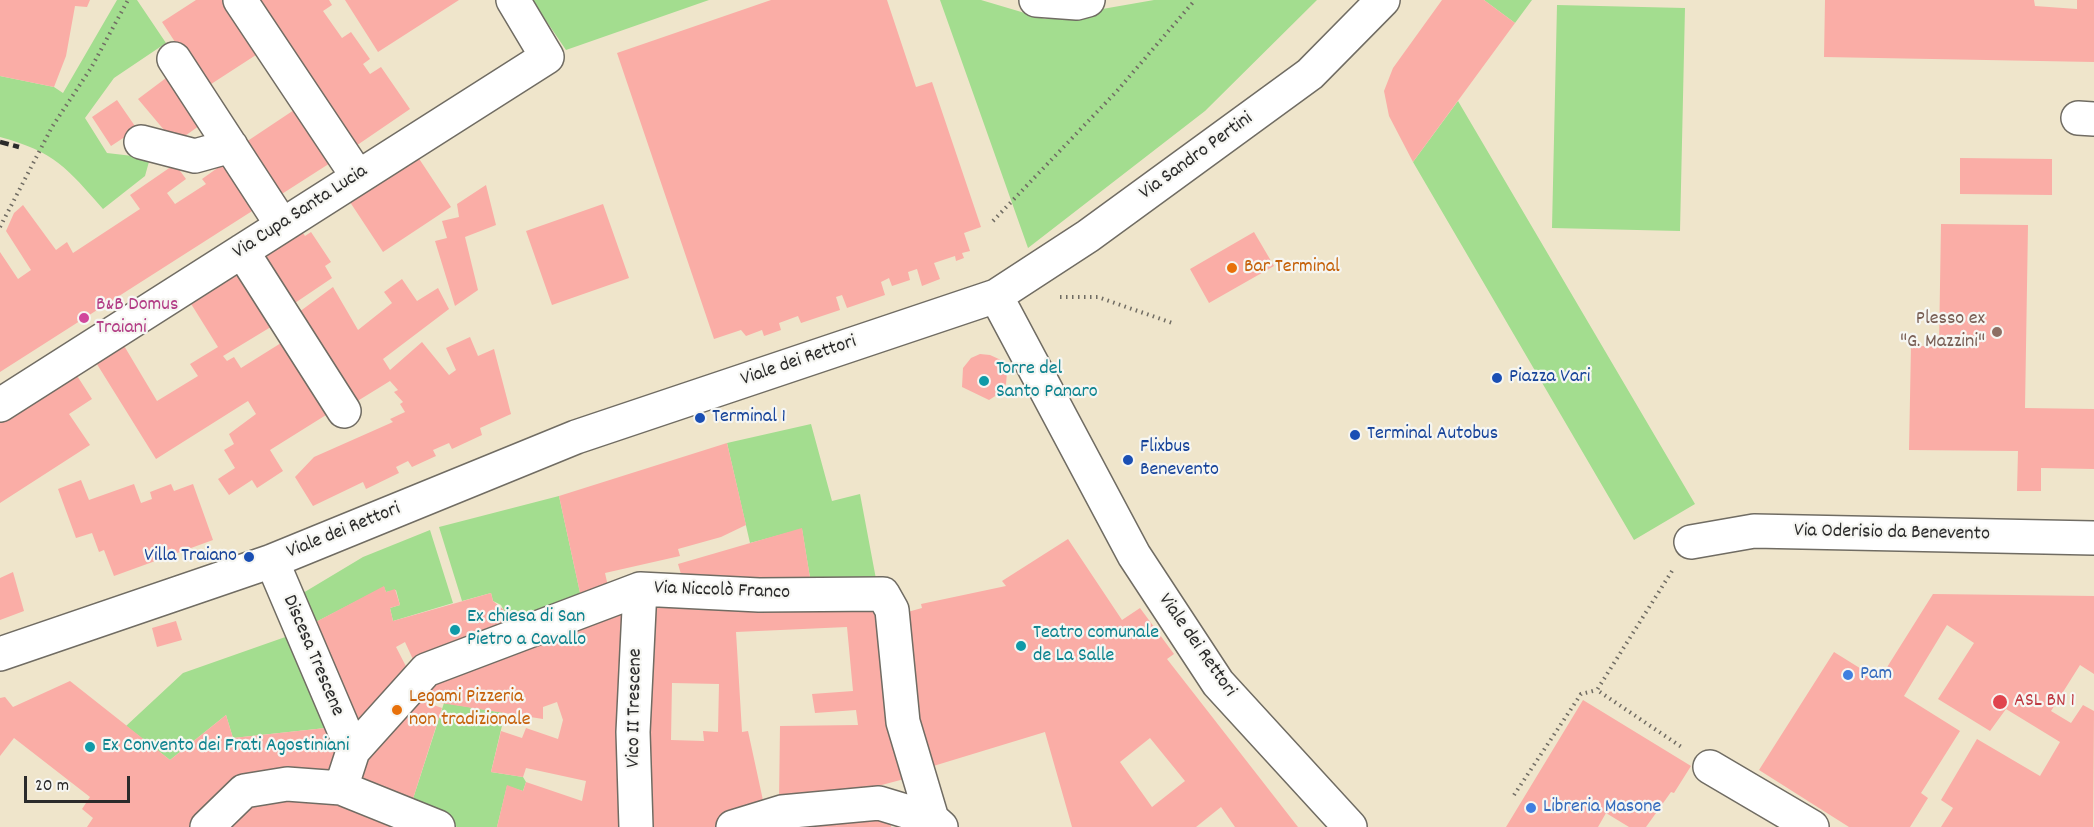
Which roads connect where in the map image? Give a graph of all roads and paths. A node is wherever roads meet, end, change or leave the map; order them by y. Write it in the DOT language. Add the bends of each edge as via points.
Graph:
graph roads {
  1 [pos="128,0"];
  2 [pos="240,0"];
  3 [pos="513,0"];
  4 [pos="1036,0"];
  5 [pos="1088,0"];
  6 [pos="1195,0"];
  7 [pos="1383,0"];
  8 [pos="174,59"];
  9 [pos="141,142"];
  10 [pos="231,146"];
  11 [pos="358,177"];
  12 [pos="993,221"];
  13 [pos="282,225"];
  14 [pos="0,227"];
  15 [pos="242,251"];
  16 [pos="996,296"];
  17 [pos="1053,297"];
  18 [pos="1173,323"];
  19 [pos="0,405"];
  20 [pos="344,411"];
  21 [pos="2094,538"];
  22 [pos="1690,542"];
  23 [pos="272,561"];
  24 [pos="640,589"];
  25 [pos="0,654"];
  26 [pos="1597,690"];
  27 [pos="353,752"];
  28 [pos="1710,767"];
  29 [pos="341,788"];
  30 [pos="1514,795"];
  31 [pos="936,823"];
  32 [pos="207,827"];
  33 [pos="438,827"];
  34 [pos="636,827"];
  35 [pos="733,827"];
  36 [pos="1350,827"];
  37 [pos="1812,827"];
  1 -- 14 [label="path" via="91,68 52,127"];
  2 -- 11 [label="street"];
  3 -- 11 [label="street, Via Cupa Santa Lucia" via="547,57"];
  4 -- 5 [label="street"];
  6 -- 12 [label="path" via="1117,91"];
  7 -- 16 [label="street, Via Sandro Pertini" via="1310,74 1088,236"];
  8 -- 10 [label="street"];
  9 -- 10 [label="street" via="195,156"];
  10 -- 13 [label="street"];
  11 -- 13 [label="street, Via Cupa Santa Lucia"];
  13 -- 15 [label="street, Via Cupa Santa Lucia"];
  15 -- 19 [label="street, Via Cupa Santa Lucia"];
  15 -- 20 [label="street"];
  16 -- 23 [label="street, Viale dei Rettori" via="576,437"];
  16 -- 36 [label="street, Viale dei Rettori" via="1134,555 1218,683"];
  17 -- 18 [label="path" via="1098,297"];
  21 -- 22 [label="street, Via Oderisio da Benevento" via="1754,531"];
  22 -- 26 [label="path"];
  23 -- 25 [label="street, Viale dei Rettori"];
  23 -- 27 [label="street, Discesa Trescene"];
  24 -- 27 [label="street, Via Niccolò Franco" via="426,670"];
  24 -- 31 [label="street, Via Niccolò Franco" via="759,595 883,594 892,610 903,722"];
  24 -- 34 [label="street, Vico II Trescene" via="633,732"];
  26 -- 28 [label="path"];
  26 -- 30 [label="path" via="1581,694"];
  27 -- 29 [label="street, Via Niccolò Franco"];
  28 -- 37 [label="street"];
  29 -- 32 [label="street" via="287,784 244,791"];
  29 -- 33 [label="street"];
  31 -- 35 [label="street" via="879,802 782,812"];
}
